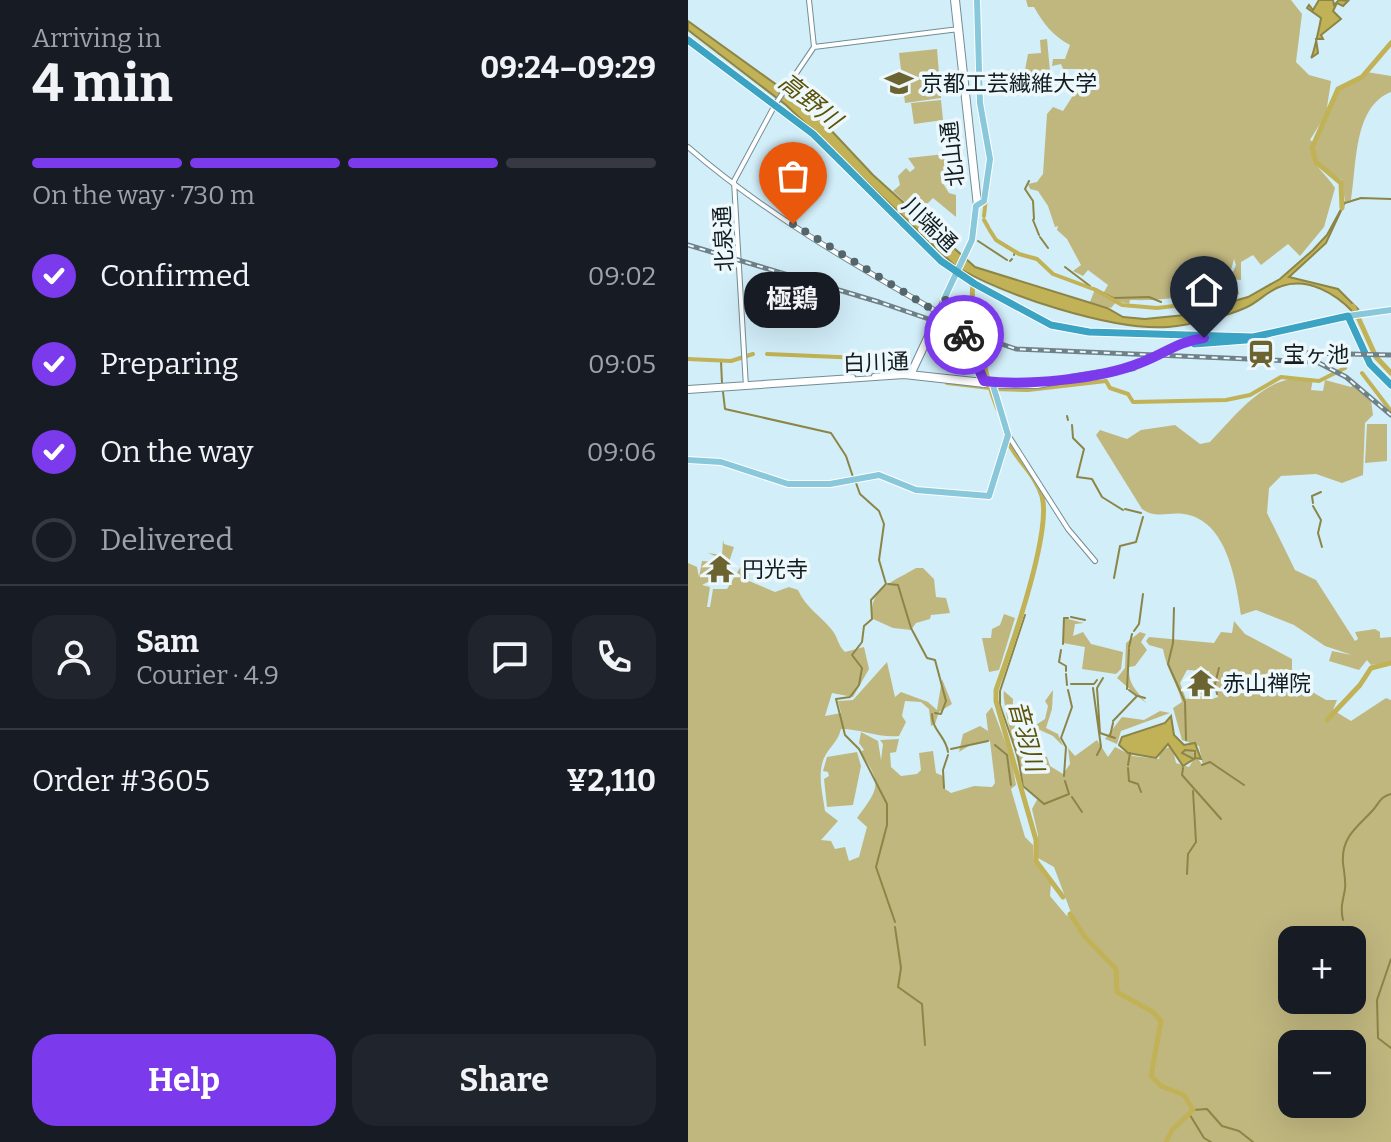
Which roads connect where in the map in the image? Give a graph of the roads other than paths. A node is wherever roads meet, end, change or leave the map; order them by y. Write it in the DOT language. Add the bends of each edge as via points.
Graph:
graph roads {
  1 [pos="809,0"];
  2 [pos="955,0"];
  3 [pos="977,0"];
  4 [pos="958,29"];
  5 [pos="688,40"];
  6 [pos="814,47"];
  7 [pos="777,102"];
  8 [pos="688,147"];
  9 [pos="734,186"];
  10 [pos="977,205"];
  11 [pos="959,273"];
  12 [pos="946,300"];
  13 [pos="1391,312"];
  14 [pos="939,313"];
  15 [pos="1351,317"];
  16 [pos="1253,338"];
  17 [pos="911,374"];
  18 [pos="988,383"];
  19 [pos="746,385"];
  20 [pos="1391,385"];
  21 [pos="688,389"];
  22 [pos="1007,437"];
  23 [pos="688,460"];
  24 [pos="1095,561"];
  1 -- 6 [label="street"];
  2 -- 4 [label="street, 北山通"];
  3 -- 10 [label="main road" via="980,103 990,159 984,201"];
  4 -- 6 [label="street"];
  4 -- 10 [label="street, 北山通"];
  5 -- 7 [label="highway, 川端通"];
  6 -- 7 [label="street, 北泉通"];
  7 -- 9 [label="street, 北泉通"];
  7 -- 11 [label="highway, 川端通"];
  8 -- 9 [label="street"];
  9 -- 14 [label="street"];
  9 -- 19 [label="street, 北泉通"];
  10 -- 11 [label="main road, 北山通" via="972,240"];
  11 -- 12 [label="main road, 北山通"];
  11 -- 16 [label="highway, 川端通" via="1059,328 1193,340"];
  12 -- 14 [label="street, 北山通"];
  12 -- 18 [label="main road" via="955,306 972,361"];
  13 -- 15 [label="main road, 白川通"];
  14 -- 17 [label="street, 北山通"];
  15 -- 16 [label="highway, 白川通"];
  15 -- 20 [label="highway" via="1370,364"];
  16 -- 18 [label="street, 白川通, bridge" via="1182,343 1134,367 1035,383"];
  17 -- 18 [label="street, 白川通"];
  17 -- 19 [label="street, 白川通"];
  18 -- 22 [label="main road"];
  19 -- 21 [label="street, 白川通"];
  22 -- 23 [label="main road" via="989,496 916,490 885,475 788,484 721,462"];
  22 -- 24 [label="street"];
}
